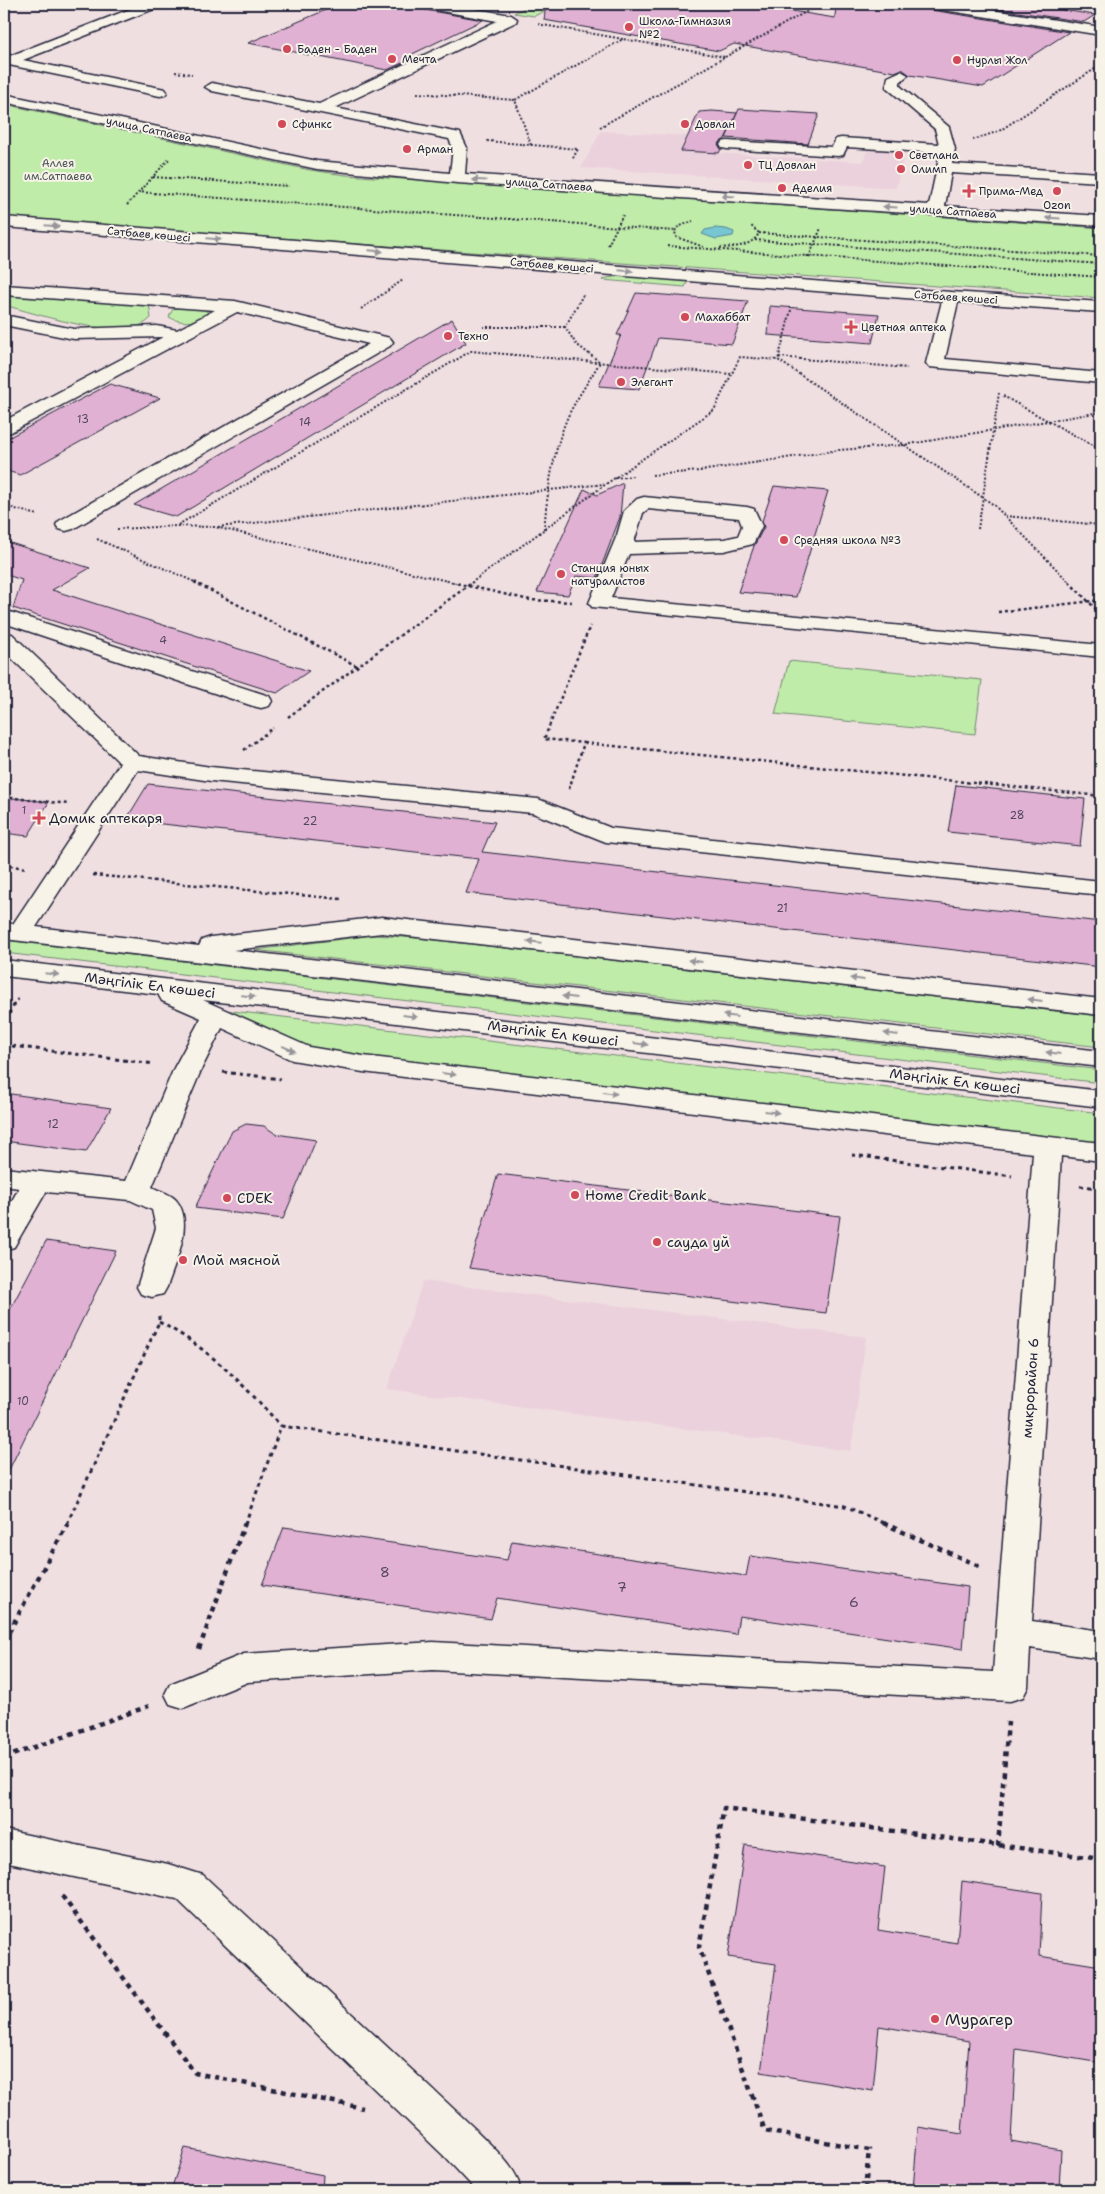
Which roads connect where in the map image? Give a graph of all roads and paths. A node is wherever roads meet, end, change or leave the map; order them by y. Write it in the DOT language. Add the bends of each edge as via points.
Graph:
graph roads {
  1 [pos="154,4"];
  2 [pos="425,4"];
  3 [pos="820,4"];
  4 [pos="931,4"];
  5 [pos="511,19"];
  6 [pos="1101,31"];
  7 [pos="623,39"];
  8 [pos="725,57"];
  9 [pos="6,61"];
  10 [pos="1101,66"];
  11 [pos="901,75"];
  12 [pos="212,87"];
  13 [pos="160,92"];
  14 [pos="4,98"];
  15 [pos="320,109"];
  16 [pos="600,126"];
  17 [pos="456,139"];
  18 [pos="531,145"];
  19 [pos="727,145"];
  20 [pos="578,149"];
  21 [pos="948,149"];
  22 [pos="170,157"];
  23 [pos="944,168"];
  24 [pos="1101,177"];
  25 [pos="456,178"];
  26 [pos="138,192"];
  27 [pos="125,207"];
  28 [pos="936,210"];
  29 [pos="696,220"];
  30 [pos="1101,221"];
  31 [pos="4,222"];
  32 [pos="744,222"];
  33 [pos="675,231"];
  34 [pos="759,233"];
  35 [pos="754,240"];
  36 [pos="1101,256"];
  37 [pos="1101,264"];
  38 [pos="409,275"];
  39 [pos="4,290"];
  40 [pos="585,290"];
  41 [pos="951,297"];
  42 [pos="169,300"];
  43 [pos="235,306"];
  44 [pos="1101,307"];
  45 [pos="4,320"];
  46 [pos="483,327"];
  47 [pos="565,327"];
  48 [pos="331,329"];
  49 [pos="156,331"];
  50 [pos="179,335"];
  51 [pos="600,362"];
  52 [pos="782,363"];
  53 [pos="935,364"];
  54 [pos="1002,370"];
  55 [pos="731,374"];
  56 [pos="1101,378"];
  57 [pos="999,394"];
  58 [pos="1101,412"];
  59 [pos="1048,421"];
  60 [pos="4,428"];
  61 [pos="904,445"];
  62 [pos="1101,450"];
  63 [pos="614,478"];
  64 [pos="606,484"];
  65 [pos="547,490"];
  66 [pos="984,498"];
  67 [pos="4,506"];
  68 [pos="1005,516"];
  69 [pos="1101,525"];
  70 [pos="176,526"];
  71 [pos="214,527"];
  72 [pos="72,528"];
  73 [pos="544,529"];
  74 [pos="978,529"];
  75 [pos="621,548"];
  76 [pos="468,585"];
  77 [pos="4,596"];
  78 [pos="1101,600"];
  79 [pos="1089,602"];
  80 [pos="600,604"];
  81 [pos="996,612"];
  82 [pos="1101,614"];
  83 [pos="4,617"];
  84 [pos="4,639"];
  85 [pos="1101,651"];
  86 [pos="357,666"];
  87 [pos="261,701"];
  88 [pos="288,717"];
  89 [pos="280,723"];
  90 [pos="584,743"];
  91 [pos="132,762"];
  92 [pos="211,774"];
  93 [pos="1101,796"];
  94 [pos="4,797"];
  95 [pos="102,807"];
  96 [pos="560,816"];
  97 [pos="1101,888"];
  98 [pos="12,932"];
  99 [pos="165,950"];
  100 [pos="4,968"];
  101 [pos="149,984"];
  102 [pos="1101,1007"];
  103 [pos="215,1016"];
  104 [pos="1101,1059"];
  105 [pos="1101,1099"];
  106 [pos="1048,1145"];
  107 [pos="1101,1152"];
  108 [pos="4,1177"];
  109 [pos="37,1182"];
  110 [pos="136,1190"];
  111 [pos="4,1240"];
  112 [pos="152,1287"];
  113 [pos="159,1322"];
  114 [pos="281,1426"];
  115 [pos="1017,1583"];
  116 [pos="1014,1632"];
  117 [pos="4,1641"];
  118 [pos="1101,1645"];
  119 [pos="1010,1687"];
  120 [pos="183,1694"];
  121 [pos="4,1758"];
  122 [pos="4,1846"];
  123 [pos="998,1846"];
  124 [pos="1101,1859"];
  125 [pos="57,1890"];
  126 [pos="367,2109"];
  127 [pos="498,2190"];
  128 [pos="865,2190"];
  1 -- 9 [label="street"];
  2 -- 5 [label="street"];
  3 -- 8 [label="path"];
  4 -- 6 [label="street"];
  5 -- 7 [label="path"];
  5 -- 15 [label="street"];
  7 -- 8 [label="path"];
  7 -- 18 [label="path" via="515,100"];
  8 -- 16 [label="path"];
  9 -- 13 [label="street"];
  10 -- 21 [label="path" via="999,131"];
  11 -- 21 [label="street" via="893,80 893,86 942,127"];
  12 -- 15 [label="street"];
  14 -- 25 [label="street, улица Сатпаева" via="317,165"];
  15 -- 17 [label="street" via="455,136"];
  17 -- 18 [label="path"];
  17 -- 25 [label="street" via="460,148"];
  18 -- 20 [label="path"];
  19 -- 21 [label="street" via="838,152 841,142"];
  21 -- 23 [label="street"];
  22 -- 26 [label="path"];
  23 -- 24 [label="street"];
  23 -- 28 [label="street"];
  28 -- 25 [label="street, улица Сатпаева, one-way"];
  26 -- 27 [label="path"];
  26 -- 33 [label="path"];
  30 -- 28 [label="street, улица Сатпаева, one-way"];
  29 -- 33 [label="path"];
  31 -- 41 [label="street, Сәтбаев көшесі, one-way"];
  32 -- 34 [label="path"];
  33 -- 35 [label="path" via="676,237 694,246 733,247"];
  34 -- 35 [label="path"];
  34 -- 36 [label="path"];
  35 -- 37 [label="path"];
  38 -- 48 [label="path"];
  39 -- 42 [label="street"];
  40 -- 47 [label="path"];
  41 -- 44 [label="street, Сәтбаев көшесі"];
  41 -- 53 [label="street"];
  42 -- 43 [label="street"];
  42 -- 49 [label="street"];
  43 -- 48 [label="street"];
  43 -- 50 [label="street"];
  45 -- 49 [label="street" via="74,334"];
  46 -- 47 [label="path"];
  47 -- 51 [label="path" via="576,344"];
  48 -- 72 [label="street" via="384,342"];
  49 -- 50 [label="street"];
  50 -- 60 [label="street"];
  51 -- 55 [label="path"];
  51 -- 65 [label="path" via="566,421"];
  51 -- 70 [label="path" via="471,351"];
  52 -- 61 [label="path"];
  53 -- 54 [label="street"];
  53 -- 55 [label="path" via="920,369 740,358"];
  54 -- 56 [label="street"];
  54 -- 57 [label="path"];
  55 -- 63 [label="path" via="714,410"];
  57 -- 59 [label="path"];
  57 -- 66 [label="path"];
  58 -- 59 [label="path"];
  59 -- 61 [label="path"];
  59 -- 62 [label="path"];
  61 -- 63 [label="path" via="776,458 700,471"];
  61 -- 66 [label="path"];
  63 -- 64 [label="path"];
  64 -- 65 [label="path"];
  64 -- 73 [label="path"];
  65 -- 71 [label="path"];
  65 -- 73 [label="path"];
  66 -- 68 [label="path"];
  66 -- 74 [label="path"];
  67 -- 72 [label="path" via="54,519"];
  68 -- 69 [label="path"];
  68 -- 79 [label="path"];
  70 -- 71 [label="path"];
  70 -- 72 [label="path"];
  71 -- 76 [label="path"];
  72 -- 86 [label="path" via="200,584"];
  73 -- 76 [label="path"];
  75 -- 75 [label="street" via="634,511 644,503 746,513 752,526 746,540 724,545"];
  75 -- 80 [label="street"];
  76 -- 80 [label="path" via="530,600"];
  76 -- 86 [label="path"];
  77 -- 83 [label="street" via="14,610"];
  78 -- 79 [label="path"];
  79 -- 81 [label="path"];
  79 -- 82 [label="path"];
  80 -- 85 [label="street"];
  80 -- 90 [label="path" via="544,739"];
  83 -- 87 [label="street"];
  84 -- 91 [label="street"];
  86 -- 88 [label="path"];
  89 -- 92 [label="path"];
  90 -- 93 [label="path"];
  90 -- 96 [label="path"];
  91 -- 92 [label="street"];
  91 -- 95 [label="street"];
  92 -- 96 [label="street" via="538,806"];
  94 -- 95 [label="path"];
  95 -- 98 [label="street"];
  96 -- 97 [label="street" via="606,835"];
  98 -- 99 [label="street"];
  102 -- 99 [label="street, one-way" via="382,925"];
  104 -- 99 [label="street, one-way"];
  100 -- 101 [label="street, Мәңгілік Ел көшесі, one-way"];
  101 -- 103 [label="street"];
  101 -- 105 [label="street, Мәңгілік Ел көшесі, one-way"];
  103 -- 106 [label="street, one-way" via="302,1054 364,1064"];
  103 -- 110 [label="street" via="188,1068"];
  106 -- 107 [label="street"];
  106 -- 115 [label="street, микрорайон 6"];
  108 -- 109 [label="street"];
  109 -- 110 [label="street"];
  109 -- 111 [label="street"];
  110 -- 112 [label="street" via="166,1205 171,1228"];
  112 -- 113 [label="path" via="160,1306"];
  113 -- 114 [label="path" via="177,1330 229,1369"];
  113 -- 117 [label="path" via="78,1503 29,1600"];
  114 -- 115 [label="path" via="845,1506"];
  114 -- 120 [label="path"];
  115 -- 116 [label="street, микрорайон 6"];
  116 -- 118 [label="street"];
  116 -- 119 [label="street, микрорайон 6"];
  119 -- 120 [label="street" via="433,1656 244,1668"];
  119 -- 123 [label="path"];
  120 -- 121 [label="path"];
  122 -- 127 [label="street" via="190,1887 459,2142 499,2185"];
  123 -- 124 [label="path"];
  123 -- 128 [label="path" via="724,1808 699,1947 765,2131 869,2150"];
  125 -- 126 [label="path" via="194,2073"];
}
